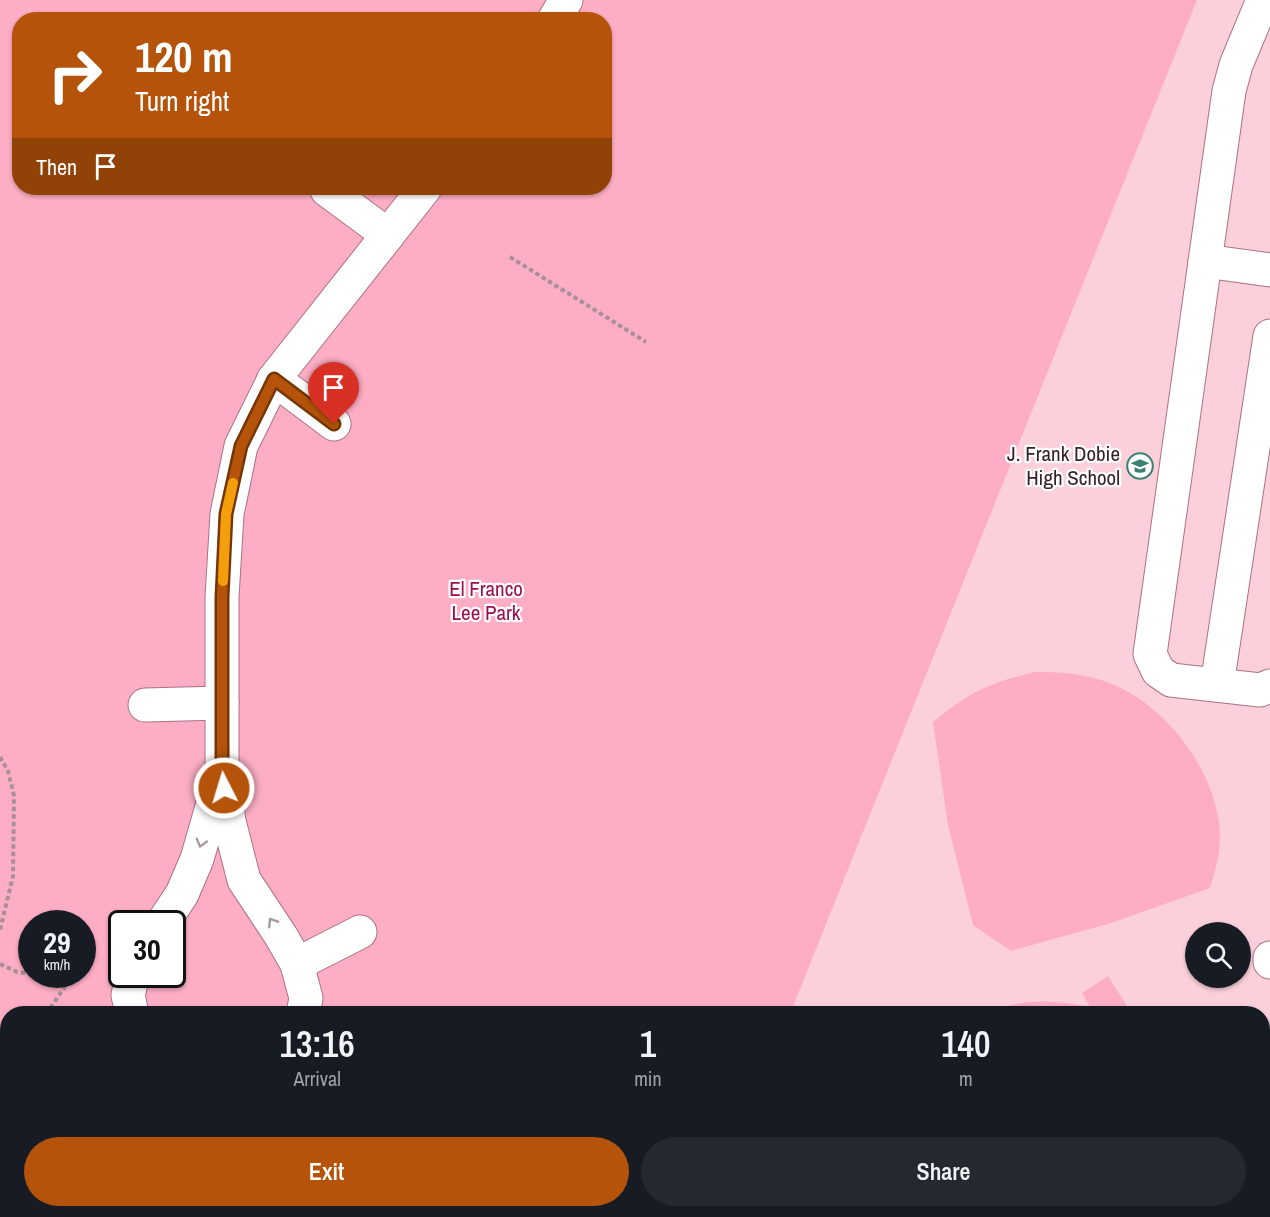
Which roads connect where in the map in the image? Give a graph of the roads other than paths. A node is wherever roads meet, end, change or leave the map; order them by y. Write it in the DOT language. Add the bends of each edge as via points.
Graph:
graph roads {
  1 [pos="1263,0"];
  2 [pos="334,195"];
  3 [pos="419,195"];
  4 [pos="388,235"];
  5 [pos="1205,261"];
  6 [pos="1270,270"];
  7 [pos="1270,336"];
  8 [pos="274,379"];
  9 [pos="334,424"];
  10 [pos="1217,685"];
  11 [pos="1270,686"];
  12 [pos="222,703"];
  13 [pos="145,705"];
  14 [pos="222,772"];
  15 [pos="244,880"];
  16 [pos="182,894"];
  17 [pos="171,910"];
  18 [pos="360,932"];
  19 [pos="297,964"];
  20 [pos="130,988"];
  21 [pos="130,1006"];
  22 [pos="304,1006"];
  1 -- 5 [label="street" via="1231,79"];
  2 -- 4 [label="street"];
  3 -- 4 [label="street"];
  4 -- 8 [label="street"];
  5 -- 6 [label="street"];
  5 -- 10 [label="street" via="1150,654 1158,671 1171,680"];
  7 -- 10 [label="street"];
  8 -- 9 [label="street"];
  8 -- 12 [label="street" via="241,446 226,514"];
  10 -- 11 [label="street" via="1260,690"];
  12 -- 13 [label="street"];
  12 -- 14 [label="street"];
  14 -- 15 [label="street"];
  14 -- 16 [label="street, one-way" via="197,859"];
  15 -- 16 [label="street" via="222,873 208,876"];
  19 -- 15 [label="street, one-way"];
  16 -- 17 [label="street"];
  18 -- 19 [label="street"];
  19 -- 22 [label="street"];
  20 -- 21 [label="street"];
}
